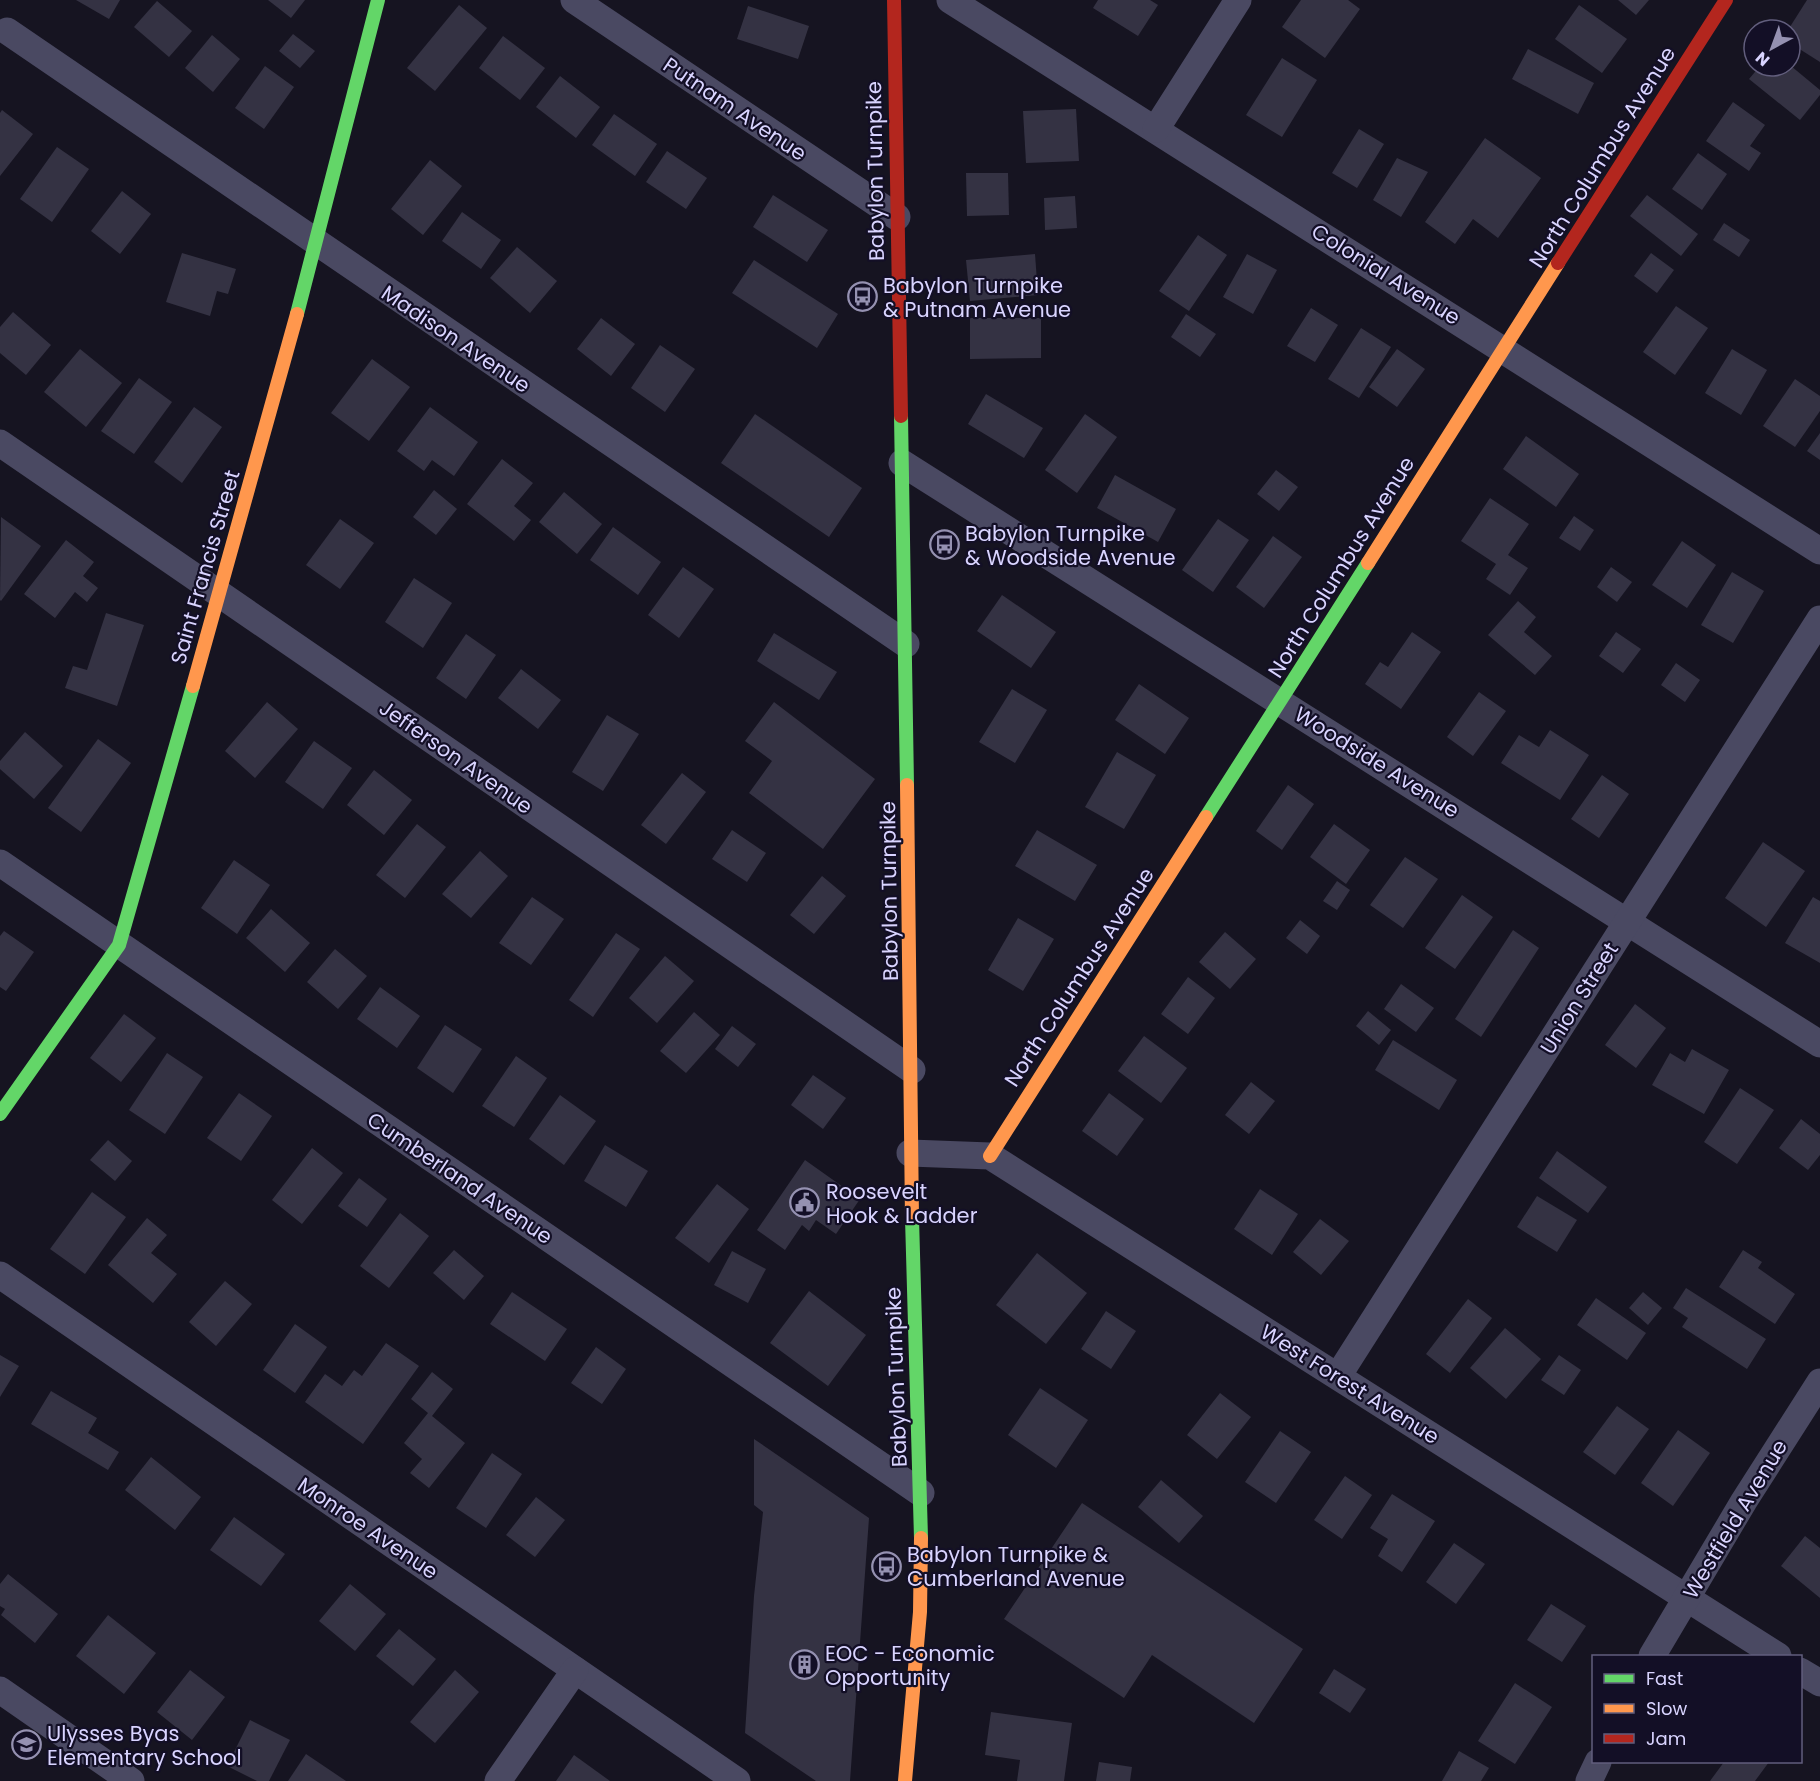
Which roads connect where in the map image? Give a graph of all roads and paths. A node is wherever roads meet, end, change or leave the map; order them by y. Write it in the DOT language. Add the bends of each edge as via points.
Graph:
graph roads {
  1 [pos="378,0"];
  2 [pos="574,0"];
  3 [pos="894,0"];
  4 [pos="950,0"];
  5 [pos="1238,0"];
  6 [pos="1726,0"];
  7 [pos="7,31"];
  8 [pos="1156,129"];
  9 [pos="897,217"];
  10 [pos="316,244"];
  11 [pos="1504,350"];
  12 [pos="0,443"];
  13 [pos="902,463"];
  14 [pos="1820,551"];
  15 [pos="220,594"];
  16 [pos="1820,619"];
  17 [pos="906,644"];
  18 [pos="1281,701"];
  19 [pos="0,863"];
  20 [pos="1627,921"];
  21 [pos="119,945"];
  22 [pos="1820,1044"];
  23 [pos="912,1071"];
  24 [pos="0,1113"];
  25 [pos="910,1153"];
  26 [pos="990,1156"];
  27 [pos="0,1275"];
  28 [pos="1338,1376"];
  29 [pos="1820,1382"];
  30 [pos="921,1493"];
  31 [pos="1687,1599"];
  32 [pos="1653,1655"];
  33 [pos="1776,1655"];
  34 [pos="575,1670"];
  35 [pos="1802,1672"];
  36 [pos="1820,1683"];
  37 [pos="0,1690"];
  38 [pos="1597,1763"];
  39 [pos="131,1781"];
  40 [pos="498,1781"];
  41 [pos="737,1781"];
  42 [pos="905,1781"];
  43 [pos="1589,1781"];
  1 -- 10 [label="street, Saint Francis Street"];
  2 -- 9 [label="street, Putnam Avenue"];
  3 -- 9 [label="street, Babylon Turnpike"];
  4 -- 8 [label="street, Colonial Avenue"];
  5 -- 8 [label="street"];
  6 -- 11 [label="street, North Columbus Avenue"];
  7 -- 10 [label="street, Madison Avenue"];
  8 -- 11 [label="street, Colonial Avenue"];
  9 -- 13 [label="street, Babylon Turnpike"];
  10 -- 15 [label="street, Saint Francis Street"];
  10 -- 17 [label="street, Madison Avenue"];
  11 -- 14 [label="street, Colonial Avenue"];
  11 -- 18 [label="street, North Columbus Avenue"];
  12 -- 15 [label="street, Jefferson Avenue"];
  13 -- 17 [label="street, Babylon Turnpike"];
  13 -- 18 [label="street, Woodside Avenue"];
  15 -- 21 [label="street, Saint Francis Street"];
  15 -- 23 [label="street, Jefferson Avenue"];
  16 -- 20 [label="street, Union Street"];
  17 -- 23 [label="street, Babylon Turnpike"];
  18 -- 20 [label="street, Woodside Avenue"];
  18 -- 26 [label="street, North Columbus Avenue"];
  19 -- 21 [label="street, Cumberland Avenue"];
  20 -- 22 [label="street, Woodside Avenue"];
  20 -- 28 [label="street, Union Street"];
  21 -- 24 [label="street, Saint Francis Street"];
  21 -- 30 [label="street, Cumberland Avenue"];
  23 -- 25 [label="street, Babylon Turnpike"];
  25 -- 26 [label="street"];
  25 -- 30 [label="street, Babylon Turnpike"];
  26 -- 28 [label="street, West Forest Avenue"];
  27 -- 34 [label="street, Monroe Avenue"];
  28 -- 31 [label="street, West Forest Avenue"];
  29 -- 31 [label="street, Westfield Avenue"];
  30 -- 42 [label="street, Babylon Turnpike" via="921,1607"];
  31 -- 32 [label="street, Westfield Avenue"];
  31 -- 33 [label="street, West Forest Avenue"];
  34 -- 40 [label="street"];
  34 -- 41 [label="street, Monroe Avenue"];
  35 -- 36 [label="street"];
  37 -- 39 [label="street"];
  38 -- 43 [label="street"];
}
